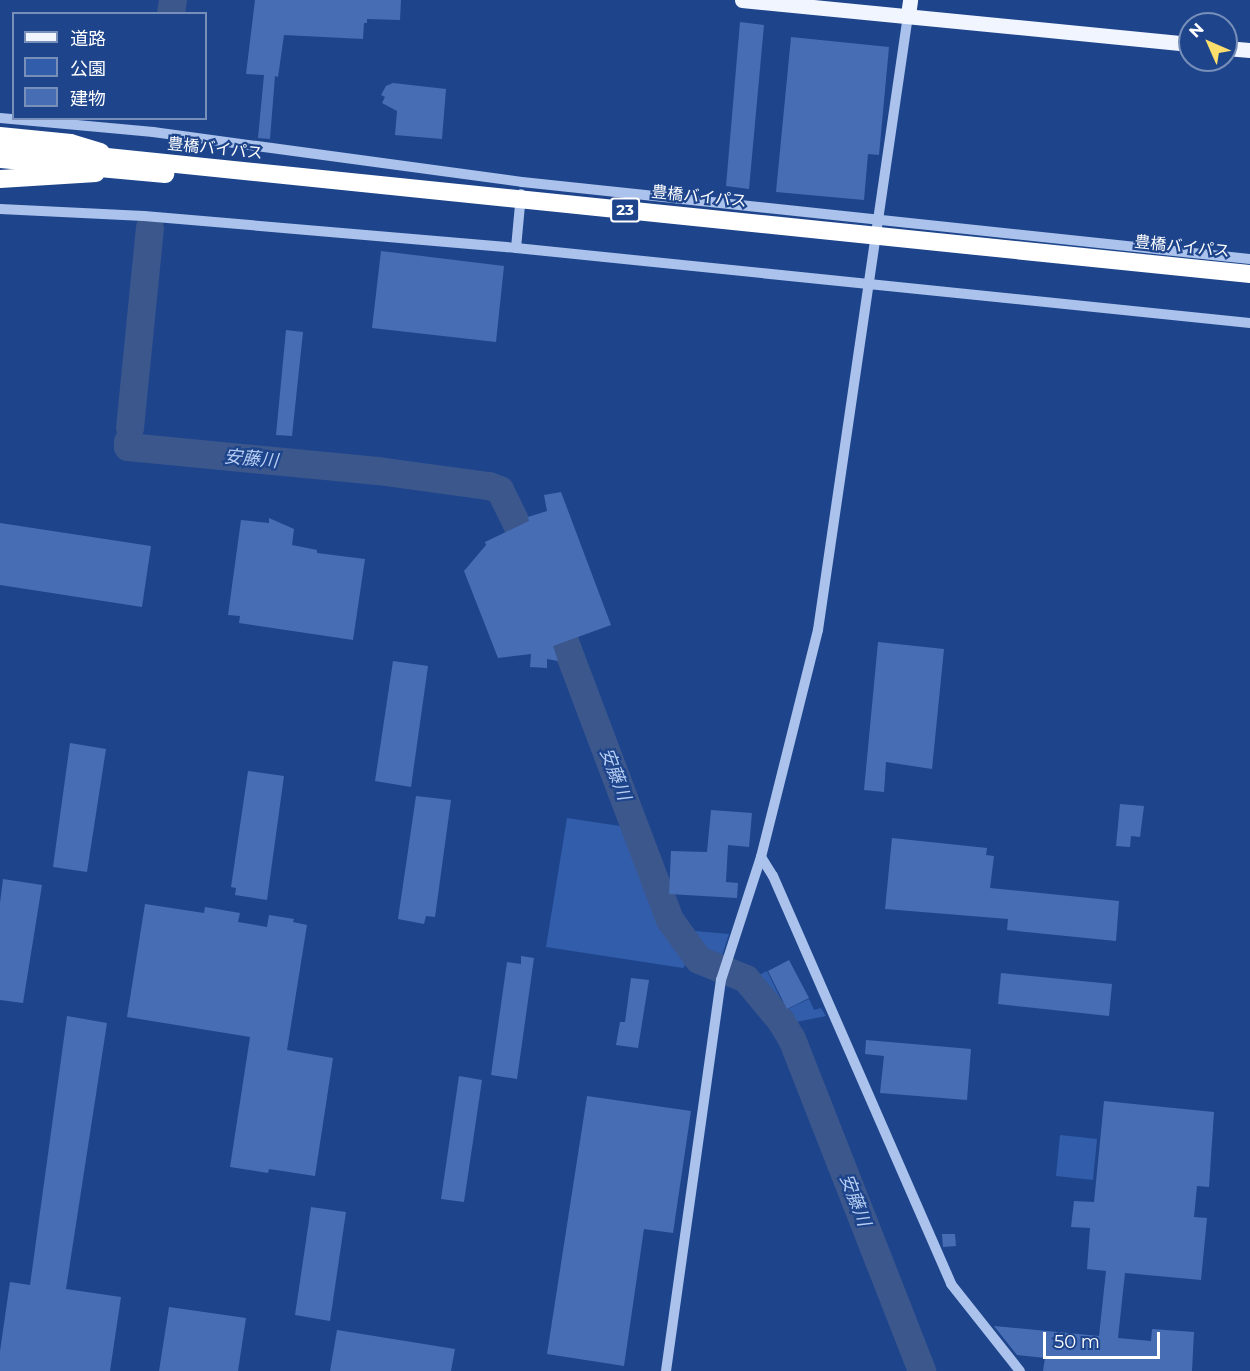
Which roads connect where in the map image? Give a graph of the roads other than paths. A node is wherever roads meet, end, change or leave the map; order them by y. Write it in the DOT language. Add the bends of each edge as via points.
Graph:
graph roads {
  1 [pos="750,0"];
  2 [pos="909,8"];
  3 [pos="1178,42"];
  4 [pos="22,120"];
  5 [pos="0,136"];
  6 [pos="0,146"];
  7 [pos="0,159"];
  8 [pos="119,165"];
  9 [pos="0,179"];
  10 [pos="522,182"];
  11 [pos="0,209"];
  12 [pos="878,219"];
  13 [pos="516,249"];
  14 [pos="1250,259"];
  15 [pos="1250,274"];
  16 [pos="869,284"];
  17 [pos="1250,285"];
  18 [pos="1250,323"];
  19 [pos="761,857"];
  20 [pos="666,1371"];
  21 [pos="1020,1371"];
  1 -- 2 [label="main road"];
  2 -- 3 [label="main road"];
  2 -- 12 [label="street"];
  4 -- 10 [label="street" via="153,132"];
  5 -- 8 [label="highway, bridge" via="71,143"];
  6 -- 8 [label="highway, 豊橋バイパス / 23, bridge"];
  7 -- 8 [label="highway, 豊橋バイパス / 23, bridge"];
  8 -- 9 [label="highway"];
  8 -- 15 [label="highway, 豊橋バイパス / 23, bridge"];
  8 -- 17 [label="highway, 豊橋バイパス / 23, bridge" via="428,203 893,246"];
  10 -- 12 [label="street"];
  10 -- 13 [label="street"];
  11 -- 13 [label="street" via="144,216"];
  12 -- 14 [label="street"];
  12 -- 16 [label="street"];
  13 -- 16 [label="street"];
  16 -- 18 [label="street"];
  16 -- 19 [label="street" via="818,630"];
  19 -- 20 [label="street" via="722,976"];
  19 -- 21 [label="street" via="773,876 951,1284"];
}
